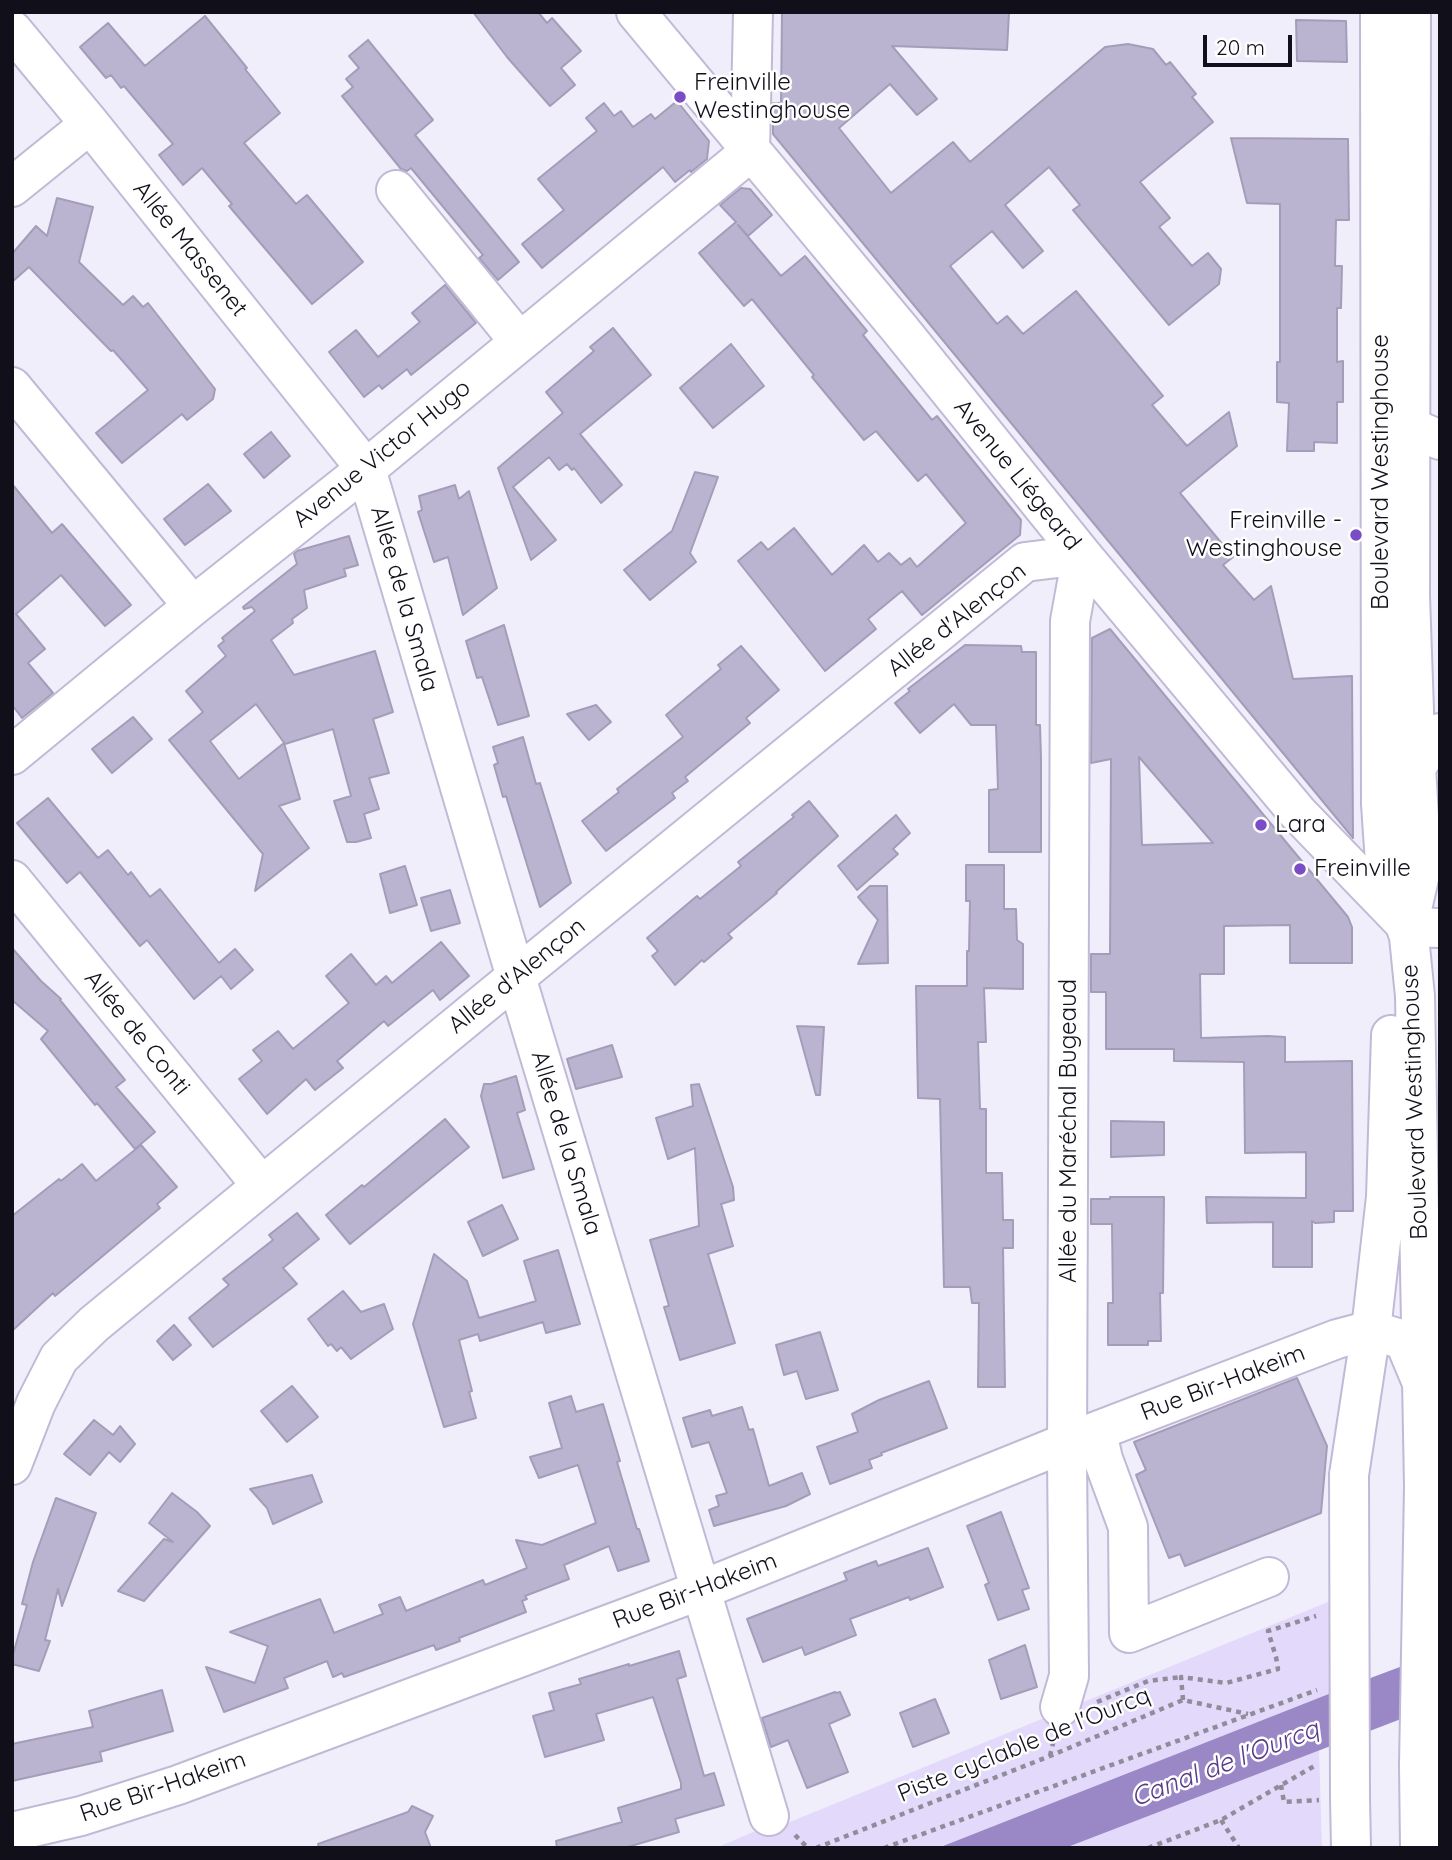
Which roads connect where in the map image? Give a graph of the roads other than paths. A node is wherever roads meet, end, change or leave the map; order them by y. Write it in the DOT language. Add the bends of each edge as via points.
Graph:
graph roads {
  1 [pos="636,12"];
  2 [pos="753,12"];
  3 [pos="1380,12"];
  4 [pos="1411,12"];
  5 [pos="12,30"];
  6 [pos="89,124"];
  7 [pos="750,152"];
  8 [pos="12,187"];
  9 [pos="396,190"];
  10 [pos="519,341"];
  11 [pos="12,387"];
  12 [pos="1425,434"];
  13 [pos="366,469"];
  14 [pos="1082,555"];
  15 [pos="193,606"];
  16 [pos="1440,733"];
  17 [pos="12,755"];
  18 [pos="1416,767"];
  19 [pos="12,880"];
  20 [pos="1424,928"];
  21 [pos="516,976"];
  22 [pos="262,1186"];
  23 [pos="1371,1330"];
  24 [pos="1422,1383"];
  25 [pos="1082,1437"];
  26 [pos="12,1465"];
  27 [pos="1269,1577"];
  28 [pos="701,1590"];
  29 [pos="1078,1705"];
  30 [pos="769,1816"];
  31 [pos="12,1832"];
  32 [pos="1351,1848"];
  33 [pos="1420,1848"];
  1 -- 7 [label="street, Avenue Liégeard"];
  2 -- 7 [label="street"];
  3 -- 20 [label="street, Boulevard Westinghouse" via="1381,804 1385,863"];
  4 -- 12 [label="street, Boulevard Westinghouse"];
  5 -- 6 [label="street, Allée Massenet"];
  6 -- 8 [label="street"];
  6 -- 13 [label="street, Allée Massenet"];
  7 -- 10 [label="street, Avenue Victor Hugo"];
  7 -- 14 [label="street, Avenue Liégeard"];
  9 -- 10 [label="street"];
  10 -- 13 [label="street, Avenue Victor Hugo"];
  11 -- 15 [label="street"];
  12 -- 18 [label="street, Boulevard Westinghouse" via="1410,596"];
  13 -- 15 [label="street, Avenue Victor Hugo"];
  13 -- 21 [label="street, Allée de la Smala"];
  14 -- 20 [label="street, Avenue Liégeard" via="1297,813"];
  14 -- 21 [label="street, Allée d'Alençon" via="1024,562"];
  14 -- 25 [label="street, Allée du Maréchal Bugeaud" via="1070,621"];
  15 -- 17 [label="street, Avenue Victor Hugo"];
  16 -- 18 [label="street"];
  18 -- 20 [label="street, Boulevard Westinghouse"];
  19 -- 22 [label="street, Allée de Conti"];
  20 -- 23 [label="street, Boulevard Westinghouse" via="1392,997 1386,1197"];
  20 -- 24 [label="street, Boulevard Westinghouse" via="1415,996"];
  21 -- 22 [label="street, Allée d'Alençon"];
  21 -- 28 [label="street, Allée de la Smala"];
  22 -- 26 [label="street, Allée d'Alençon" via="59,1358"];
  23 -- 24 [label="street" via="1404,1340"];
  23 -- 25 [label="street, Rue Bir-Hakeim"];
  23 -- 32 [label="street, Boulevard Westinghouse, bridge" via="1349,1475"];
  24 -- 33 [label="street, Boulevard Westinghouse, bridge"];
  25 -- 27 [label="street" via="1103,1459 1128,1527 1129,1633"];
  25 -- 28 [label="street, Rue Bir-Hakeim"];
  25 -- 29 [label="street, Allée du Maréchal Bugeaud" via="1069,1676"];
  28 -- 30 [label="street, Allée de la Smala"];
  28 -- 31 [label="street, Rue Bir-Hakeim" via="178,1785"];
}
